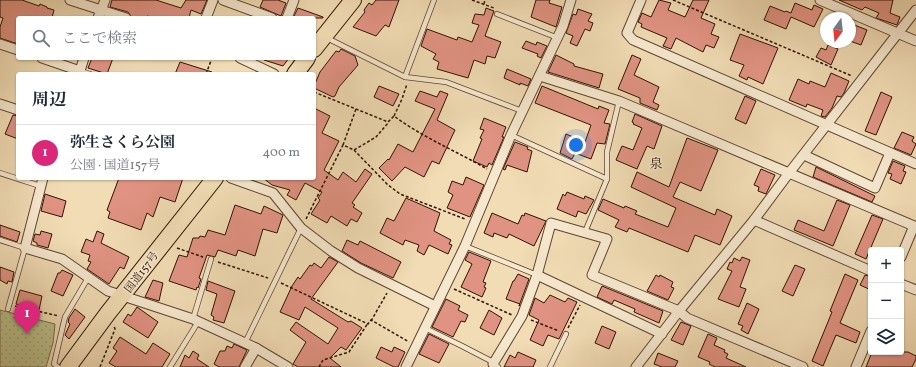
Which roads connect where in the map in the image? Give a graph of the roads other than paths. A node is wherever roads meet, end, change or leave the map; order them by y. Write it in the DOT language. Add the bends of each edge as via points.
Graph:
graph roads {
  1 [pos="70,0"];
  2 [pos="105,0"];
  3 [pos="213,0"];
  4 [pos="223,0"];
  5 [pos="294,0"];
  6 [pos="353,0"];
  7 [pos="434,0"];
  8 [pos="571,0"];
  9 [pos="641,0"];
  10 [pos="820,0"];
  11 [pos="916,10"];
  12 [pos="100,14"];
  13 [pos="497,14"];
  14 [pos="113,16"];
  15 [pos="207,16"];
  16 [pos="267,16"];
  17 [pos="288,16"];
  18 [pos="898,34"];
  19 [pos="319,35"];
  20 [pos="558,38"];
  21 [pos="916,41"];
  22 [pos="0,44"];
  23 [pos="16,49"];
  24 [pos="47,60"];
  25 [pos="83,60"];
  26 [pos="244,60"];
  27 [pos="306,60"];
  28 [pos="79,72"];
  29 [pos="270,72"];
  30 [pos="296,72"];
  31 [pos="540,76"];
  32 [pos="407,78"];
  33 [pos="619,101"];
  34 [pos="0,104"];
  35 [pos="16,109"];
  36 [pos="522,111"];
  37 [pos="827,124"];
  38 [pos="511,135"];
  39 [pos="890,153"];
  40 [pos="804,155"];
  41 [pos="916,164"];
  42 [pos="0,173"];
  43 [pos="789,173"];
  44 [pos="16,177"];
  45 [pos="607,179"];
  46 [pos="213,180"];
  47 [pos="237,180"];
  48 [pos="41,182"];
  49 [pos="754,220"];
  50 [pos="302,228"];
  51 [pos="585,232"];
  52 [pos="0,240"];
  53 [pos="465,246"];
  54 [pos="25,248"];
  55 [pos="904,250"];
  56 [pos="211,259"];
  57 [pos="868,270"];
  58 [pos="537,275"];
  59 [pos="88,278"];
  60 [pos="904,285"];
  61 [pos="916,290"];
  62 [pos="124,295"];
  63 [pos="435,306"];
  64 [pos="9,307"];
  65 [pos="679,311"];
  66 [pos="196,321"];
  67 [pos="425,328"];
  68 [pos="566,334"];
  69 [pos="662,334"];
  70 [pos="868,338"];
  71 [pos="245,344"];
  72 [pos="256,348"];
  73 [pos="494,366"];
  74 [pos="798,366"];
  75 [pos="58,367"];
  76 [pos="68,367"];
  77 [pos="170,367"];
  78 [pos="245,367"];
  79 [pos="288,367"];
  80 [pos="406,367"];
  81 [pos="550,367"];
  82 [pos="636,367"];
  83 [pos="856,367"];
  1 -- 12 [label="street"];
  2 -- 12 [label="street"];
  3 -- 15 [label="street"];
  4 -- 16 [label="street"];
  5 -- 17 [label="street"];
  6 -- 19 [label="highway"];
  7 -- 32 [label="lane"];
  8 -- 20 [label="street"];
  9 -- 37 [label="street" via="627,33 633,40"];
  10 -- 18 [label="street"];
  11 -- 18 [label="street"];
  12 -- 14 [label="street"];
  13 -- 20 [label="lane"];
  18 -- 21 [label="street"];
  18 -- 37 [label="street"];
  19 -- 32 [label="lane"];
  20 -- 31 [label="street"];
  22 -- 23 [label="street"];
  24 -- 28 [label="street"];
  25 -- 28 [label="street"];
  26 -- 29 [label="street"];
  27 -- 30 [label="highway"];
  31 -- 33 [label="street"];
  31 -- 36 [label="street"];
  32 -- 36 [label="lane" via="446,82"];
  33 -- 43 [label="street"];
  33 -- 45 [label="lane" via="608,152"];
  34 -- 35 [label="street"];
  36 -- 38 [label="street"];
  37 -- 39 [label="street"];
  37 -- 40 [label="street"];
  38 -- 45 [label="lane"];
  38 -- 53 [label="street"];
  39 -- 40 [label="street" via="875,188"];
  39 -- 41 [label="street"];
  40 -- 43 [label="street"];
  42 -- 44 [label="lane"];
  43 -- 49 [label="street"];
  43 -- 55 [label="street" via="914,226"];
  45 -- 51 [label="lane"];
  46 -- 62 [label="highway, 国道157号"];
  47 -- 50 [label="street" via="273,193"];
  48 -- 54 [label="street"];
  49 -- 57 [label="street"];
  49 -- 65 [label="street"];
  50 -- 63 [label="street" via="331,251"];
  50 -- 71 [label="lane"];
  51 -- 58 [label="street" via="551,223"];
  51 -- 65 [label="street" via="607,239 592,275"];
  52 -- 54 [label="lane"];
  53 -- 58 [label="lane"];
  53 -- 63 [label="street"];
  54 -- 59 [label="street" via="62,259"];
  54 -- 64 [label="lane"];
  56 -- 66 [label="lane"];
  58 -- 69 [label="street"];
  58 -- 73 [label="street" via="522,316"];
  59 -- 62 [label="street" via="108,291"];
  59 -- 75 [label="lane" via="64,317 54,364"];
  60 -- 61 [label="street"];
  62 -- 66 [label="street"];
  62 -- 76 [label="highway, 国道157号"];
  63 -- 67 [label="street"];
  65 -- 69 [label="street"];
  65 -- 74 [label="street" via="687,318"];
  66 -- 71 [label="street"];
  66 -- 77 [label="lane"];
  67 -- 73 [label="lane" via="491,361"];
  67 -- 80 [label="street"];
  68 -- 81 [label="lane"];
  69 -- 82 [label="street"];
  70 -- 83 [label="street"];
  71 -- 72 [label="street"];
  72 -- 78 [label="street"];
  72 -- 79 [label="street"];
}
